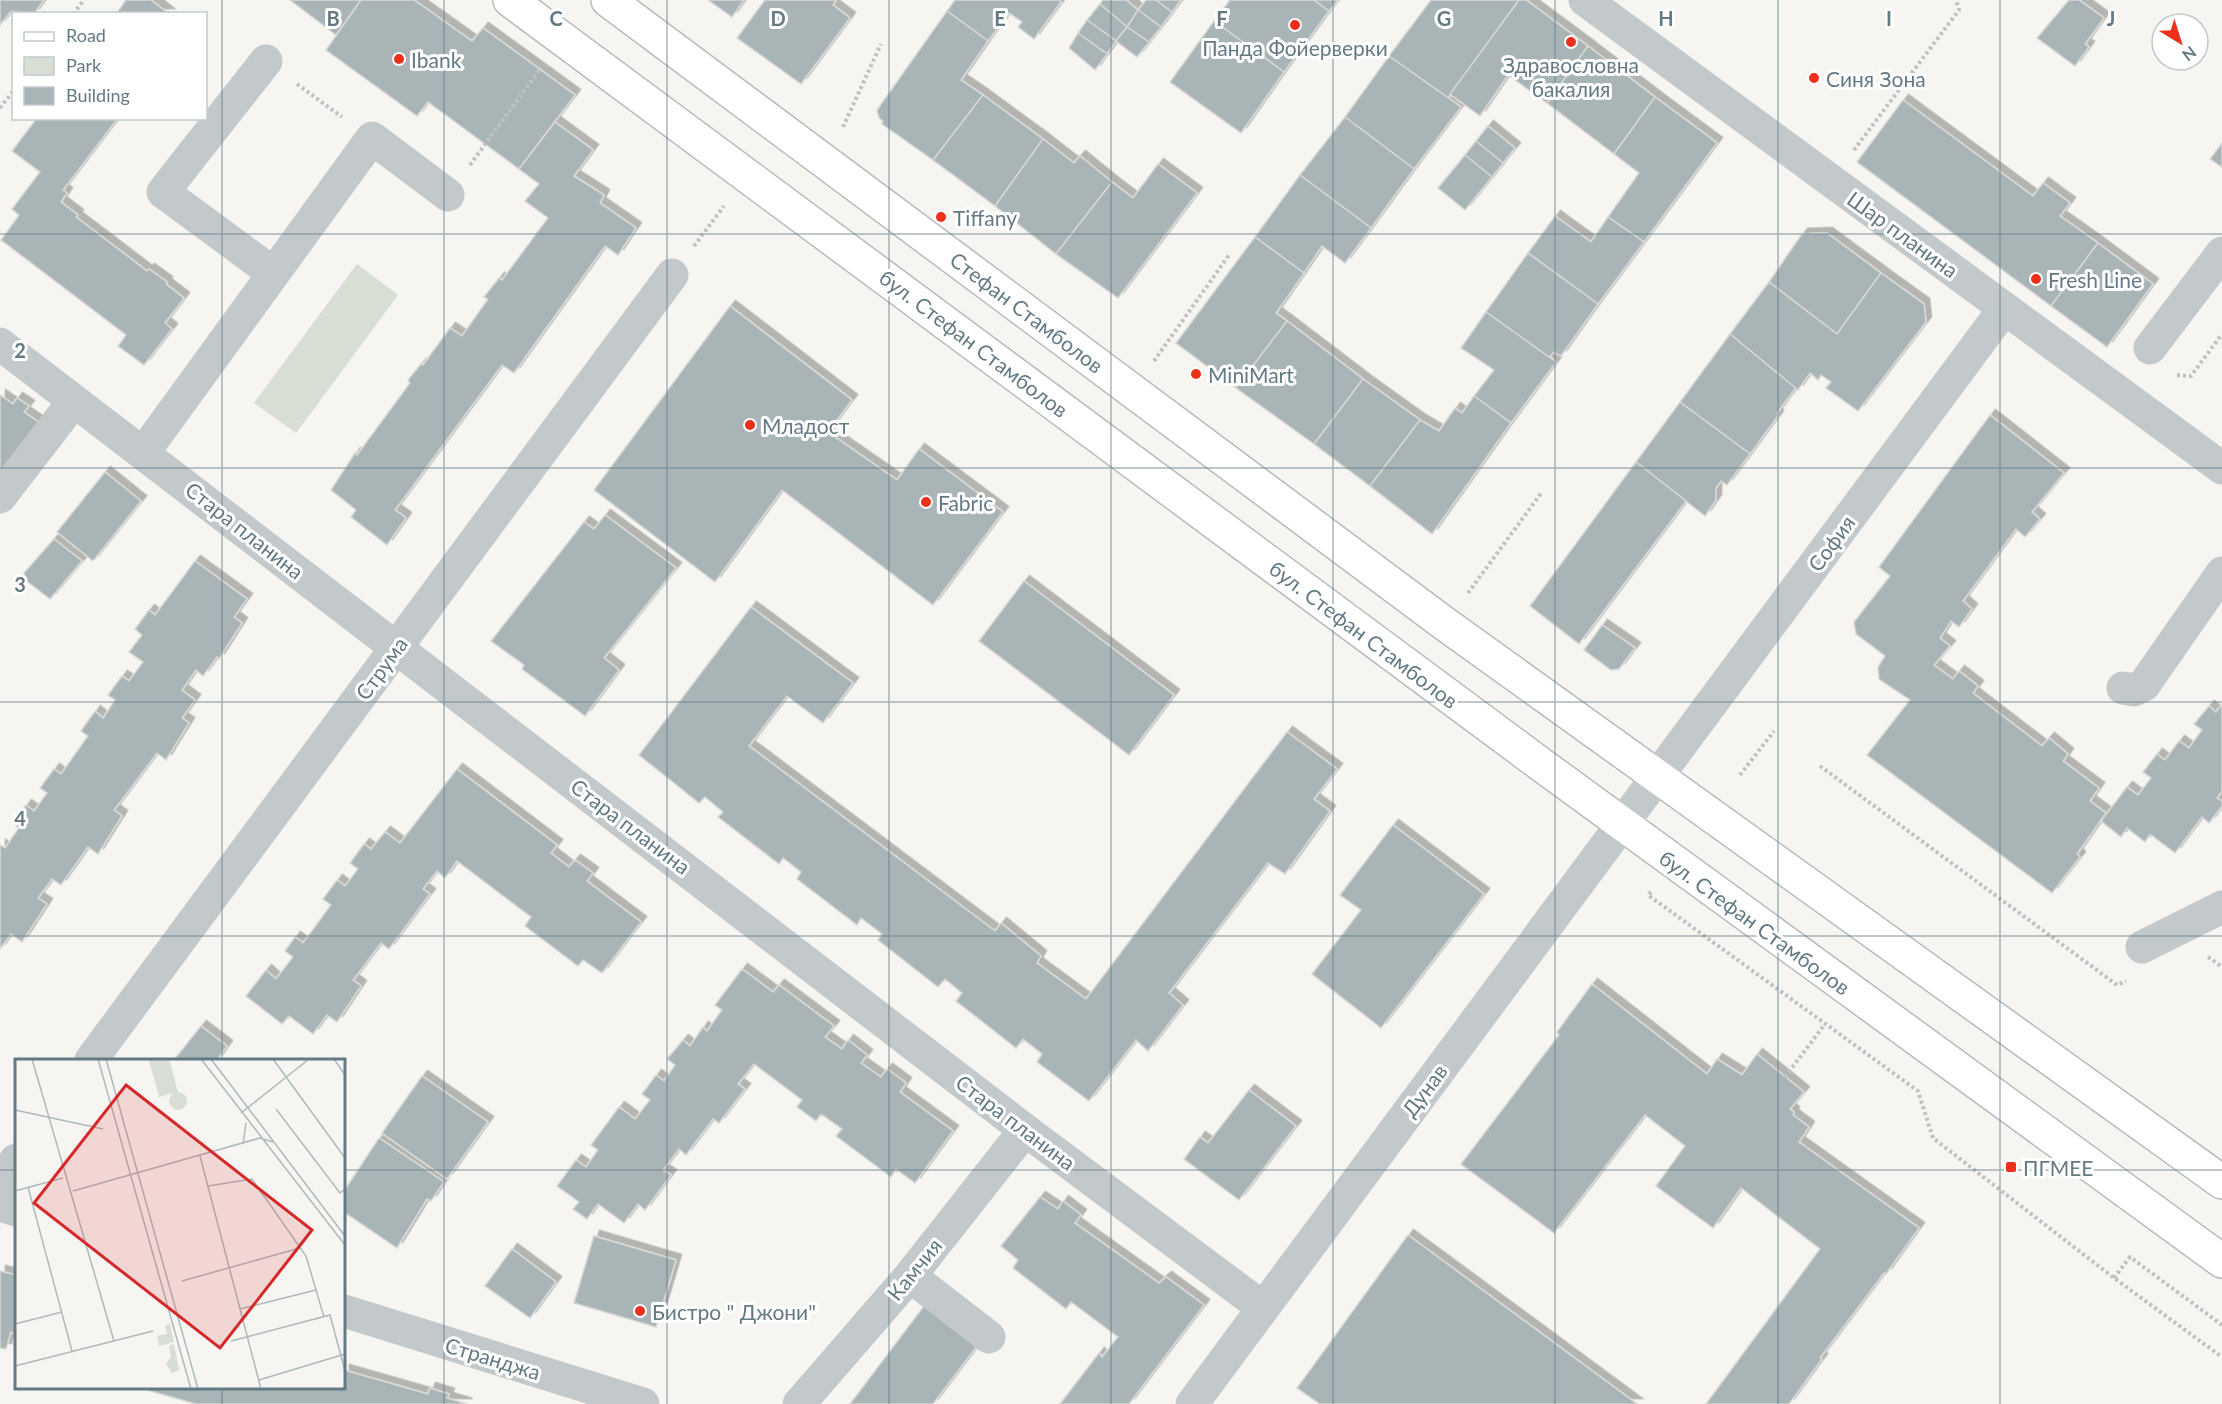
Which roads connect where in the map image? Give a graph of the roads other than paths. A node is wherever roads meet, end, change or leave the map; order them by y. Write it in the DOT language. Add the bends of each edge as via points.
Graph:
graph roads {
  1 [pos="510,0"];
  2 [pos="608,0"];
  3 [pos="1585,0"];
  4 [pos="266,62"];
  5 [pos="448,195"];
  6 [pos="2222,253"];
  7 [pos="273,273"];
  8 [pos="672,275"];
  9 [pos="2004,309"];
  10 [pos="0,345"];
  11 [pos="2150,348"];
  12 [pos="74,401"];
  13 [pos="144,452"];
  14 [pos="2222,468"];
  15 [pos="0,497"];
  16 [pos="2222,573"];
  17 [pos="397,647"];
  18 [pos="2123,688"];
  19 [pos="1658,777"];
  20 [pos="1623,825"];
  21 [pos="2222,907"];
  22 [pos="2142,947"];
  23 [pos="92,1059"];
  24 [pos="1025,1130"];
  25 [pos="15,1162"];
  26 [pos="2222,1182"];
  27 [pos="0,1183"];
  28 [pos="0,1205"];
  29 [pos="15,1210"];
  30 [pos="2222,1261"];
  31 [pos="910,1276"];
  32 [pos="1262,1307"];
  33 [pos="345,1311"];
  34 [pos="989,1337"];
  35 [pos="643,1404"];
  36 [pos="799,1404"];
  37 [pos="1192,1404"];
  1 -- 20 [label="main road, бул. Стефан Стамболов"];
  2 -- 19 [label="main road, Стефан Стамболов" via="1445,624"];
  3 -- 9 [label="street, Шар планина"];
  4 -- 7 [label="street" via="163,192"];
  5 -- 7 [label="street" via="372,138"];
  6 -- 11 [label="street"];
  7 -- 13 [label="street"];
  8 -- 17 [label="street, Струма"];
  9 -- 14 [label="street, Шар планина"];
  9 -- 19 [label="street, София"];
  10 -- 12 [label="street, Стара планина"];
  12 -- 13 [label="street, Стара планина"];
  12 -- 15 [label="street"];
  13 -- 17 [label="street, Стара планина"];
  16 -- 18 [label="street" via="2144,685 2134,690"];
  17 -- 23 [label="street, Струма"];
  17 -- 24 [label="street, Стара планина"];
  19 -- 20 [label="street, Дунав"];
  19 -- 26 [label="main road"];
  20 -- 30 [label="main road, бул. Стефан Стамболов"];
  20 -- 32 [label="street, Дунав"];
  21 -- 22 [label="street"];
  24 -- 31 [label="street, Камчия"];
  24 -- 32 [label="street, Стара планина"];
  25 -- 27 [label="street"];
  28 -- 29 [label="street"];
  31 -- 34 [label="street"];
  31 -- 36 [label="street, Камчия"];
  32 -- 37 [label="street, Дунав"];
  33 -- 35 [label="street, Странджа"];
}
